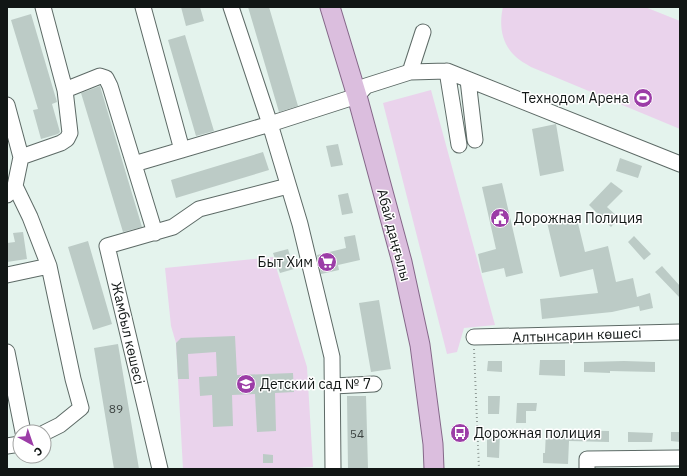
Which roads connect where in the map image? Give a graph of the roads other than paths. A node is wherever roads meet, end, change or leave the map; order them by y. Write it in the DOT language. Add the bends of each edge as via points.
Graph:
graph roads {
  1 [pos="43,7"];
  2 [pos="143,7"];
  3 [pos="231,7"];
  4 [pos="330,7"];
  5 [pos="343,7"];
  6 [pos="424,32"];
  7 [pos="447,71"];
  8 [pos="410,72"];
  9 [pos="468,80"];
  10 [pos="65,90"];
  11 [pos="361,91"];
  12 [pos="7,106"];
  13 [pos="270,124"];
  14 [pos="475,140"];
  15 [pos="459,145"];
  16 [pos="182,150"];
  17 [pos="21,157"];
  18 [pos="134,164"];
  19 [pos="680,164"];
  20 [pos="288,186"];
  21 [pos="11,190"];
  22 [pos="155,233"];
  23 [pos="49,266"];
  24 [pos="7,275"];
  25 [pos="680,332"];
  26 [pos="474,337"];
  27 [pos="7,352"];
  28 [pos="374,384"];
  29 [pos="333,386"];
  30 [pos="21,424"];
  31 [pos="52,429"];
  32 [pos="680,458"];
  33 [pos="160,469"];
  34 [pos="333,469"];
  35 [pos="434,469"];
  36 [pos="446,469"];
  37 [pos="586,469"];
  1 -- 10 [label="street"];
  2 -- 16 [label="street"];
  3 -- 13 [label="street"];
  4 -- 11 [label="main road, Абай даңғылы"];
  5 -- 11 [label="main road, Абай даңғылы"];
  6 -- 8 [label="street"];
  7 -- 8 [label="street"];
  7 -- 9 [label="street"];
  7 -- 15 [label="street"];
  8 -- 11 [label="street"];
  9 -- 14 [label="street"];
  9 -- 19 [label="street"];
  10 -- 17 [label="street" via="70,133 67,139"];
  10 -- 18 [label="street" via="100,76 106,78"];
  11 -- 13 [label="street"];
  11 -- 35 [label="main road, Абай даңғылы" via="420,345"];
  11 -- 36 [label="main road, Абай даңғылы" via="414,259 432,343"];
  12 -- 17 [label="street"];
  13 -- 16 [label="street"];
  13 -- 20 [label="street"];
  16 -- 18 [label="street"];
  17 -- 21 [label="street"];
  18 -- 22 [label="street"];
  20 -- 22 [label="street" via="199,209 173,227"];
  20 -- 29 [label="street" via="300,224 332,358"];
  21 -- 23 [label="street" via="30,217"];
  22 -- 33 [label="street, Жамбыл көшесі" via="107,246"];
  23 -- 24 [label="street"];
  23 -- 31 [label="street" via="81,408"];
  25 -- 26 [label="street, Алтынсарин көшесі"];
  27 -- 30 [label="street"];
  28 -- 29 [label="street"];
  29 -- 34 [label="street"];
  32 -- 37 [label="street" via="586,459"];
}
